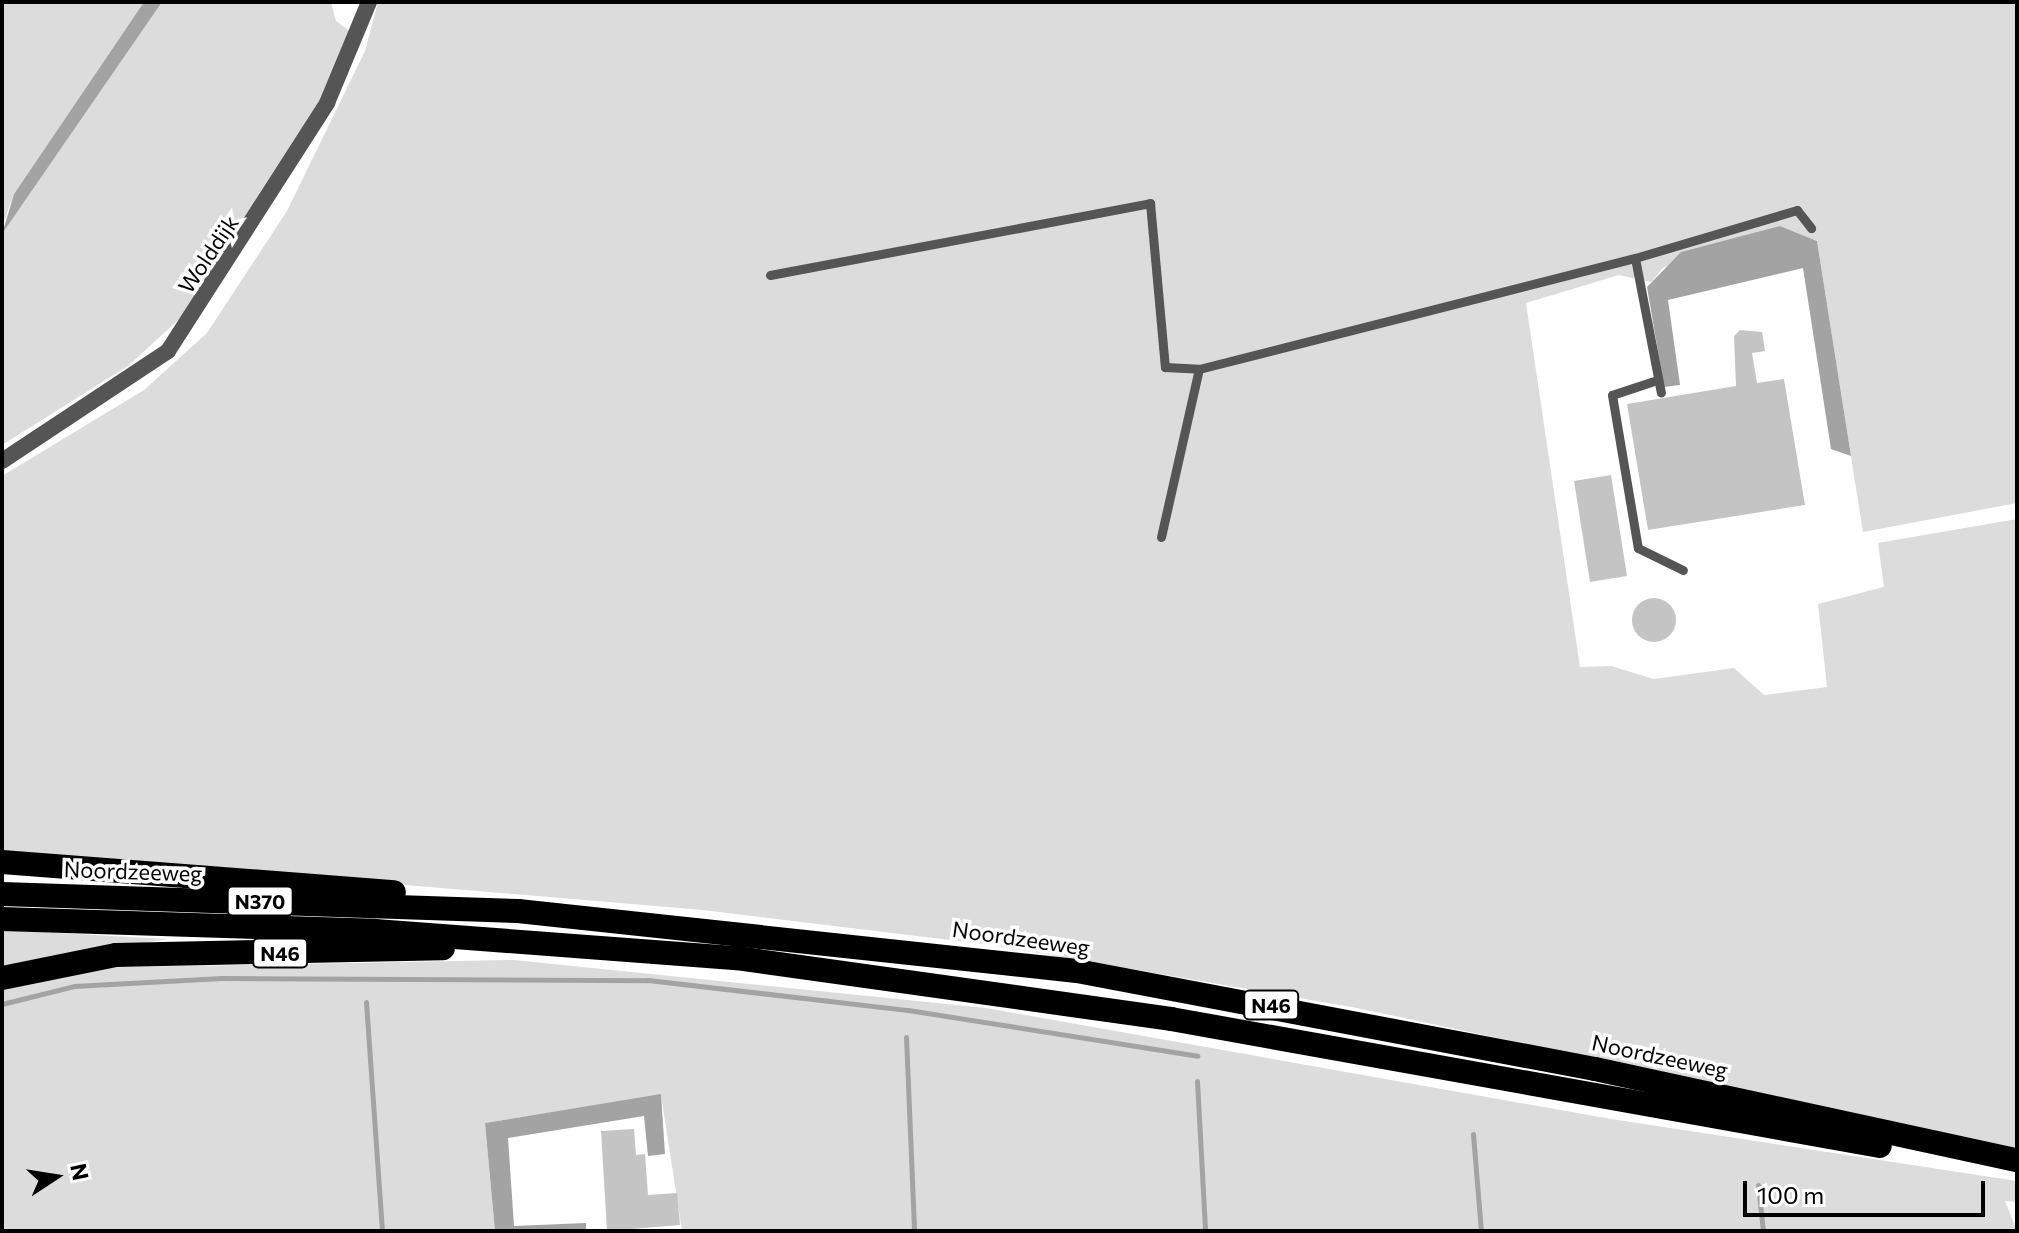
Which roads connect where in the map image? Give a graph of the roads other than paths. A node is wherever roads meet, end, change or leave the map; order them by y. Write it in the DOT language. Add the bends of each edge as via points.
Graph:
graph roads {
  1 [pos="369,2"];
  2 [pos="1811,228"];
  3 [pos="1635,258"];
  4 [pos="770,275"];
  5 [pos="1199,369"];
  6 [pos="1654,381"];
  7 [pos="1661,393"];
  8 [pos="2,461"];
  9 [pos="1161,537"];
  10 [pos="1683,570"];
  11 [pos="2,862"];
  12 [pos="2,894"];
  13 [pos="518,911"];
  14 [pos="2,919"];
  15 [pos="561,942"];
  16 [pos="2,978"];
  17 [pos="2017,1160"];
  18 [pos="2017,1167"];
  1 -- 8 [label="street, Wolddijk" via="327,103 168,351"];
  2 -- 3 [label="lane" via="1797,210"];
  3 -- 5 [label="lane"];
  3 -- 6 [label="lane"];
  4 -- 5 [label="lane" via="1150,203 1165,367"];
  5 -- 9 [label="lane"];
  6 -- 7 [label="lane"];
  6 -- 10 [label="lane" via="1612,395 1638,548"];
  11 -- 13 [label="highway, N46" via="289,880"];
  12 -- 13 [label="highway, Noordzeeweg / N370"];
  13 -- 17 [label="highway, Noordzeeweg / N46" via="1077,971 1595,1069"];
  14 -- 15 [label="highway, N46"];
  15 -- 16 [label="highway, N46" via="116,955"];
  15 -- 18 [label="highway, N46" via="950,985"];
}
